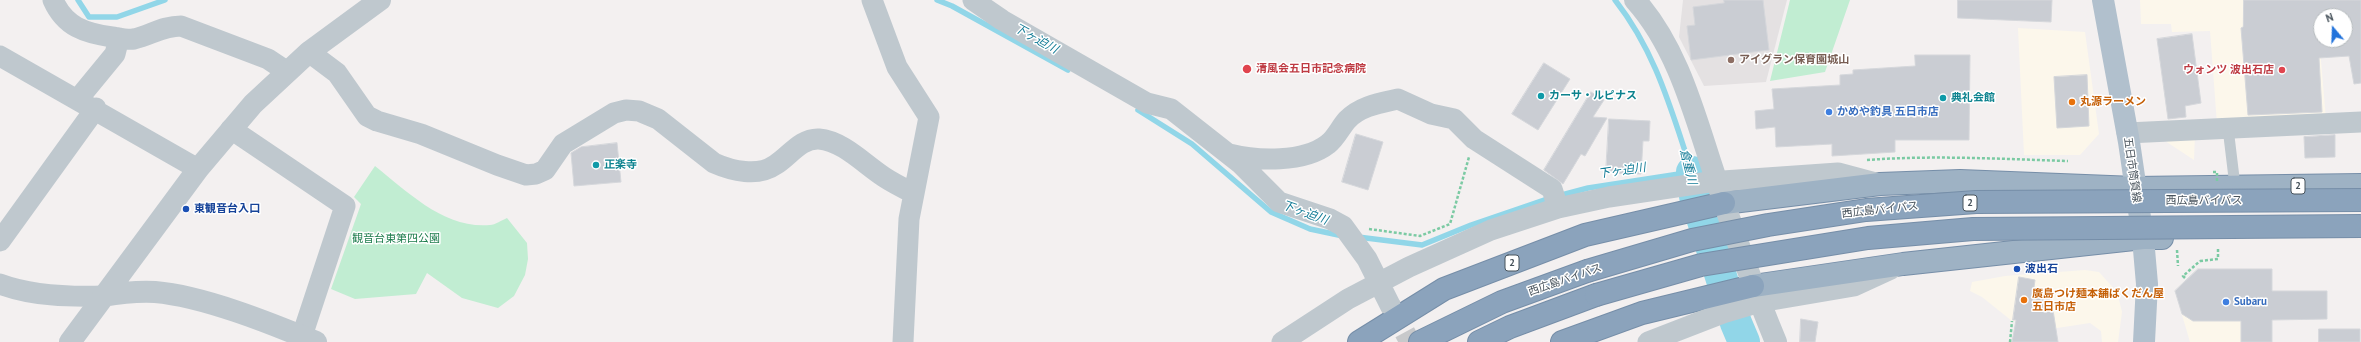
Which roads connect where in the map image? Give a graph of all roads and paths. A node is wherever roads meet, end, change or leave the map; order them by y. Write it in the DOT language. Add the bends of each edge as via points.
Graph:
graph roads {
  1 [pos="53,0"];
  2 [pos="380,0"];
  3 [pos="872,0"];
  4 [pos="973,0"];
  5 [pos="1635,0"];
  6 [pos="2103,0"];
  7 [pos="119,38"];
  8 [pos="309,52"];
  9 [pos="0,56"];
  10 [pos="286,71"];
  11 [pos="78,99"];
  12 [pos="96,108"];
  13 [pos="2361,122"];
  14 [pos="2228,128"];
  15 [pos="231,130"];
  16 [pos="2127,133"];
  17 [pos="1474,139"];
  18 [pos="1227,153"];
  19 [pos="1861,160"];
  20 [pos="2068,161"];
  21 [pos="198,168"];
  22 [pos="1713,182"];
  23 [pos="1880,184"];
  24 [pos="2361,185"];
  25 [pos="2235,186"];
  26 [pos="2135,188"];
  27 [pos="913,193"];
  28 [pos="2361,200"];
  29 [pos="1556,201"];
  30 [pos="1718,204"];
  31 [pos="2361,226"];
  32 [pos="1361,235"];
  33 [pos="2361,237"];
  34 [pos="2143,238"];
  35 [pos="0,241"];
  36 [pos="2200,261"];
  37 [pos="2185,278"];
  38 [pos="1378,283"];
  39 [pos="0,284"];
  40 [pos="1755,295"];
  41 [pos="103,296"];
  42 [pos="1390,305"];
  43 [pos="2012,321"];
  44 [pos="309,339"];
  45 [pos="1662,340"];
  46 [pos="70,342"];
  47 [pos="903,342"];
  48 [pos="1282,342"];
  49 [pos="1359,342"];
  50 [pos="1420,342"];
  51 [pos="1479,342"];
  52 [pos="1562,342"];
  53 [pos="1776,342"];
  54 [pos="2010,342"];
  55 [pos="2144,342"];
  1 -- 7 [label="street" via="68,23 80,30"];
  2 -- 8 [label="street"];
  3 -- 27 [label="street" via="897,67 929,117"];
  4 -- 18 [label="street" via="1002,20 1148,103 1170,109"];
  5 -- 22 [label="street" via="1675,63 1699,126"];
  6 -- 16 [label="main road, 五日市筒賀線"];
  7 -- 10 [label="street" via="135,39 168,26 181,26 268,59"];
  7 -- 11 [label="street" via="115,54"];
  8 -- 10 [label="street"];
  8 -- 27 [label="street" via="337,73 367,116 526,175 545,170 562,144 602,119 626,110 650,114 722,166 755,172 764,171 776,165 798,146 817,139 849,151 888,180"];
  9 -- 11 [label="street"];
  10 -- 15 [label="street"];
  11 -- 12 [label="street"];
  12 -- 21 [label="street"];
  12 -- 35 [label="street"];
  13 -- 14 [label="street"];
  14 -- 16 [label="street"];
  14 -- 25 [label="lane"];
  15 -- 21 [label="street"];
  15 -- 44 [label="street" via="345,206"];
  16 -- 26 [label="main road, 五日市筒賀線"];
  17 -- 18 [label="street" via="1454,119 1431,114 1398,99 1361,109 1347,120 1329,144 1319,150 1271,160"];
  17 -- 29 [label="street"];
  17 -- 32 [label="path" via="1450,224 1420,236 1378,231"];
  18 -- 32 [label="street" via="1279,202 1330,219"];
  19 -- 20 [label="path" via="1900,158"];
  21 -- 41 [label="street"];
  22 -- 23 [label="street" via="1838,173"];
  22 -- 29 [label="street"];
  22 -- 30 [label="street"];
  23 -- 26 [label="highway, 西広島バイパス / 2" via="1960,180"];
  23 -- 30 [label="highway, 西広島バイパス / 2"];
  24 -- 25 [label="highway, 西広島バイパス / 2"];
  25 -- 26 [label="highway, 西広島バイパス / 2"];
  26 -- 34 [label="main road, 五日市筒賀線"];
  27 -- 47 [label="street" via="909,219"];
  28 -- 50 [label="highway, 西広島バイパス / 2, bridge" via="1976,202 1866,210 1692,240 1587,271 1502,302"];
  29 -- 38 [label="street" via="1433,255"];
  30 -- 40 [label="street"];
  30 -- 49 [label="highway, 2" via="1585,235 1444,289"];
  31 -- 51 [label="highway, bridge" via="1973,229 1868,238 1700,265 1596,295 1510,327"];
  32 -- 38 [label="street"];
  33 -- 34 [label="highway"];
  34 -- 40 [label="highway" via="1903,264"];
  34 -- 55 [label="main road, 五日市筒賀線" via="2147,284"];
  36 -- 37 [label="path" via="2183,276"];
  38 -- 42 [label="street"];
  38 -- 48 [label="street" via="1305,325"];
  39 -- 41 [label="street" via="42,294"];
  40 -- 45 [label="street" via="1723,313"];
  40 -- 52 [label="highway" via="1711,295 1642,313"];
  40 -- 53 [label="street"];
  41 -- 44 [label="street" via="128,292 183,296"];
  41 -- 46 [label="street"];
  43 -- 54 [label="path"];
}
